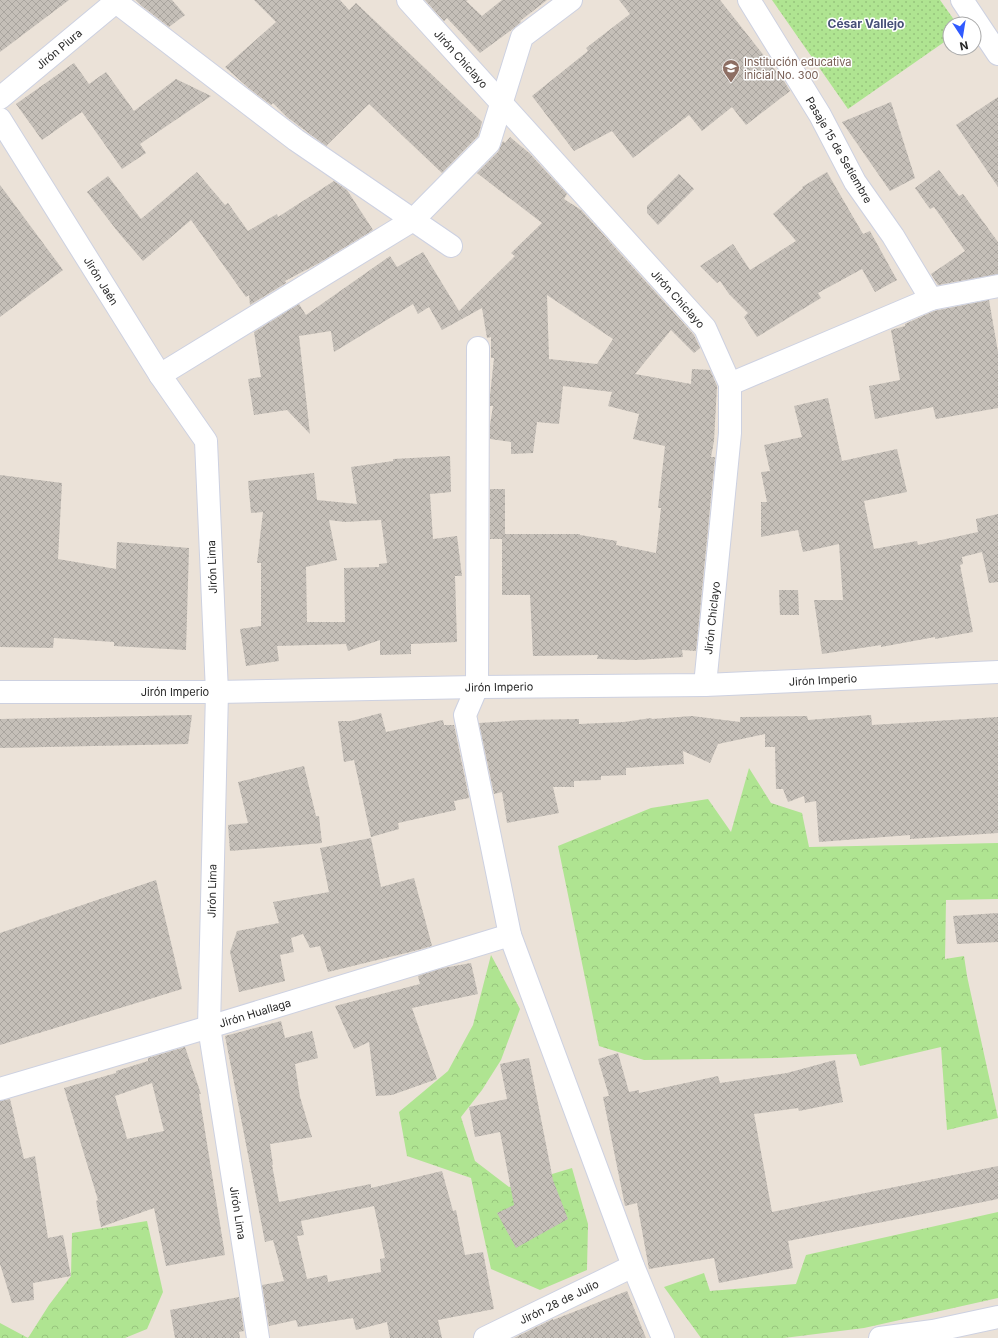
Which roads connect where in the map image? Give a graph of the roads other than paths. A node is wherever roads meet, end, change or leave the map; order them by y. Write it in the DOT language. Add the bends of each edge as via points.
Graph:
graph roads {
  1 [pos="408,0"];
  2 [pos="571,0"];
  3 [pos="749,0"];
  4 [pos="962,0"];
  5 [pos="117,1"];
  6 [pos="998,54"];
  7 [pos="0,98"];
  8 [pos="502,104"];
  9 [pos="0,119"];
  10 [pos="413,220"];
  11 [pos="451,246"];
  12 [pos="998,286"];
  13 [pos="931,299"];
  14 [pos="478,348"];
  15 [pos="160,375"];
  16 [pos="730,384"];
  17 [pos="206,441"];
  18 [pos="998,672"];
  19 [pos="705,685"];
  20 [pos="477,686"];
  21 [pos="0,692"];
  22 [pos="217,692"];
  23 [pos="510,935"];
  24 [pos="209,1027"];
  25 [pos="0,1089"];
  26 [pos="633,1266"];
  27 [pos="998,1317"];
  28 [pos="258,1338"];
  29 [pos="485,1338"];
  30 [pos="663,1338"];
  31 [pos="880,1338"];
  1 -- 8 [label="street, Jirón Chiclayo"];
  2 -- 8 [label="street" via="522,37"];
  3 -- 13 [label="street, Pasaje 15 de Setiembre" via="820,115 856,182 893,236"];
  4 -- 6 [label="street"];
  5 -- 7 [label="street, Jirón Piura"];
  5 -- 10 [label="street" via="296,140"];
  8 -- 10 [label="street" via="489,143"];
  8 -- 16 [label="street, Jirón Chiclayo" via="705,328"];
  9 -- 15 [label="street, Jirón Jaén"];
  10 -- 11 [label="street"];
  10 -- 15 [label="street"];
  12 -- 13 [label="street"];
  13 -- 16 [label="street"];
  14 -- 20 [label="street"];
  15 -- 17 [label="street, Jirón Jaén"];
  16 -- 19 [label="street, Jirón Chiclayo" via="730,433"];
  17 -- 22 [label="street, Jirón Lima"];
  18 -- 19 [label="street, Jirón Imperio"];
  19 -- 20 [label="street, Jirón Imperio"];
  20 -- 22 [label="street, Jirón Imperio"];
  20 -- 23 [label="street" via="465,715"];
  21 -- 22 [label="street, Jirón Imperio"];
  22 -- 24 [label="street, Jirón Lima"];
  23 -- 24 [label="street, Jirón Huallaga"];
  23 -- 26 [label="street"];
  24 -- 25 [label="street, Jirón Huallaga"];
  24 -- 28 [label="street, Jirón Lima"];
  26 -- 29 [label="street, Jirón 28 de Julio"];
  26 -- 30 [label="street"];
  27 -- 31 [label="street"];
}
